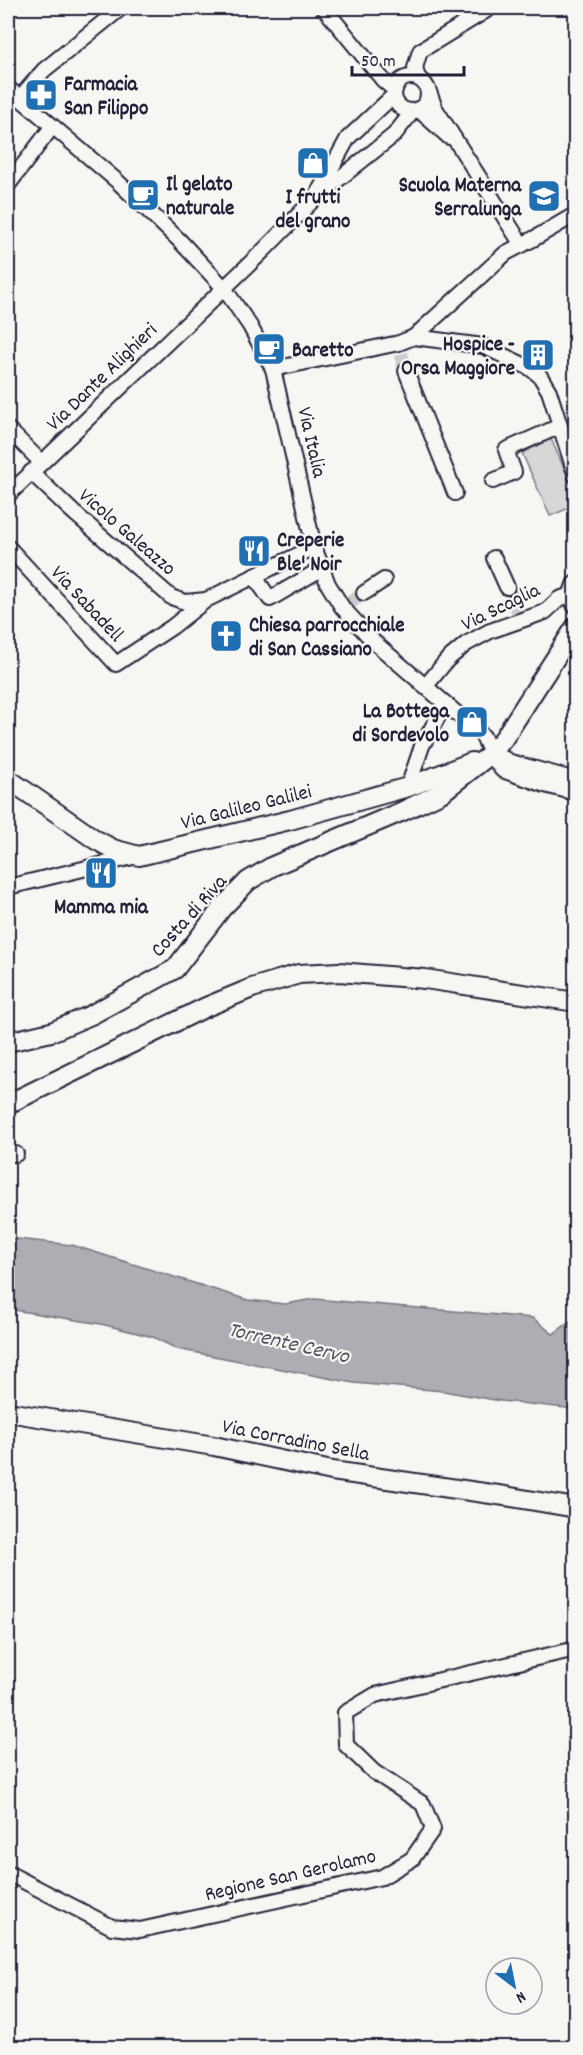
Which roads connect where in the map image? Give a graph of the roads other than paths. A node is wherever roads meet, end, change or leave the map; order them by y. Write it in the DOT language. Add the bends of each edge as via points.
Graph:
graph roads {
  1 [pos="120,8"];
  2 [pos="324,8"];
  3 [pos="490,8"];
  4 [pos="104,12"];
  5 [pos="423,83"];
  6 [pos="8,88"];
  7 [pos="395,92"];
  8 [pos="19,99"];
  9 [pos="415,110"];
  10 [pos="435,126"];
  11 [pos="52,127"];
  12 [pos="394,135"];
  13 [pos="460,146"];
  14 [pos="8,185"];
  15 [pos="315,198"];
  16 [pos="576,214"];
  17 [pos="522,245"];
  18 [pos="224,288"];
  19 [pos="414,337"];
  20 [pos="273,369"];
  21 [pos="406,371"];
  22 [pos="560,426"];
  23 [pos="8,429"];
  24 [pos="36,467"];
  25 [pos="576,476"];
  26 [pos="493,481"];
  27 [pos="455,493"];
  28 [pos="8,495"];
  29 [pos="8,547"];
  30 [pos="314,547"];
  31 [pos="494,558"];
  32 [pos="321,569"];
  33 [pos="254,576"];
  34 [pos="384,580"];
  35 [pos="507,587"];
  36 [pos="364,593"];
  37 [pos="575,594"];
  38 [pos="206,600"];
  39 [pos="576,626"];
  40 [pos="425,687"];
  41 [pos="445,704"];
  42 [pos="491,754"];
  43 [pos="8,779"];
  44 [pos="576,782"];
  45 [pos="408,787"];
  46 [pos="576,793"];
  47 [pos="139,856"];
  48 [pos="8,887"];
  49 [pos="576,1002"];
  50 [pos="8,1042"];
  51 [pos="8,1104"];
  52 [pos="8,1412"];
  53 [pos="576,1508"];
  54 [pos="576,1649"];
  55 [pos="8,1874"];
  1 -- 4 [label="street"];
  2 -- 7 [label="street"];
  3 -- 5 [label="street" via="420,51 415,68"];
  4 -- 8 [label="street"];
  5 -- 7 [label="street" via="408,77"];
  5 -- 9 [label="street" via="428,99"];
  5 -- 13 [label="street"];
  6 -- 8 [label="street, Via Italia"];
  7 -- 9 [label="street" via="398,105"];
  7 -- 15 [label="street" via="348,138"];
  8 -- 11 [label="street, Via Italia"];
  9 -- 10 [label="street"];
  9 -- 12 [label="street"];
  10 -- 12 [label="street" via="417,125"];
  10 -- 13 [label="street"];
  11 -- 14 [label="street"];
  11 -- 18 [label="street, Via Italia" via="117,181"];
  12 -- 15 [label="street"];
  13 -- 17 [label="street"];
  15 -- 18 [label="street, Via Dante Alighieri"];
  16 -- 17 [label="street"];
  17 -- 19 [label="street" via="506,253"];
  18 -- 20 [label="street, Via Italia"];
  18 -- 24 [label="street, Via Dante Alighieri"];
  19 -- 20 [label="street" via="400,348"];
  19 -- 22 [label="street" via="483,346 530,368 546,382"];
  20 -- 30 [label="street, Via Italia"];
  21 -- 27 [label="street"];
  22 -- 25 [label="street"];
  22 -- 26 [label="street" via="506,450 514,472"];
  23 -- 24 [label="street, Vicolo Galeazzo"];
  24 -- 28 [label="street, Via Dante Alighieri"];
  24 -- 38 [label="street, Vicolo Galeazzo" via="64,504 171,597 185,602"];
  29 -- 38 [label="street, Via Sabadell" via="116,664"];
  30 -- 32 [label="street, Via Italia"];
  30 -- 33 [label="street"];
  31 -- 35 [label="street"];
  32 -- 33 [label="street" via="270,599"];
  32 -- 40 [label="street, Via Italia" via="374,642"];
  33 -- 38 [label="street"];
  34 -- 36 [label="street"];
  37 -- 40 [label="street, Via Scaglia" via="559,599 545,612 521,617 466,644"];
  39 -- 42 [label="street, Costa di Riva"];
  40 -- 41 [label="street, Via Italia"];
  41 -- 42 [label="street, Via Italia" via="483,736"];
  41 -- 45 [label="street" via="422,746"];
  42 -- 44 [label="street" via="510,764"];
  42 -- 45 [label="street, Via Galileo Galilei"];
  42 -- 46 [label="street, Via Italia" via="502,770"];
  42 -- 50 [label="street, Costa di Riva" via="441,793 273,866 248,881 175,969 91,1015 51,1032"];
  43 -- 47 [label="street" via="96,840"];
  45 -- 47 [label="street, Via Galileo Galilei"];
  47 -- 48 [label="street, Via Galileo Galilei"];
  49 -- 51 [label="street" via="425,979 339,972 299,974 206,1007"];
  52 -- 53 [label="street, Via Corradino Sella" via="214,1446 332,1471"];
  54 -- 55 [label="street, Regione San Gerolamo" via="375,1695 345,1713 346,1745 374,1772 423,1804 433,1829 412,1859 382,1877 140,1930 111,1927"];
}
